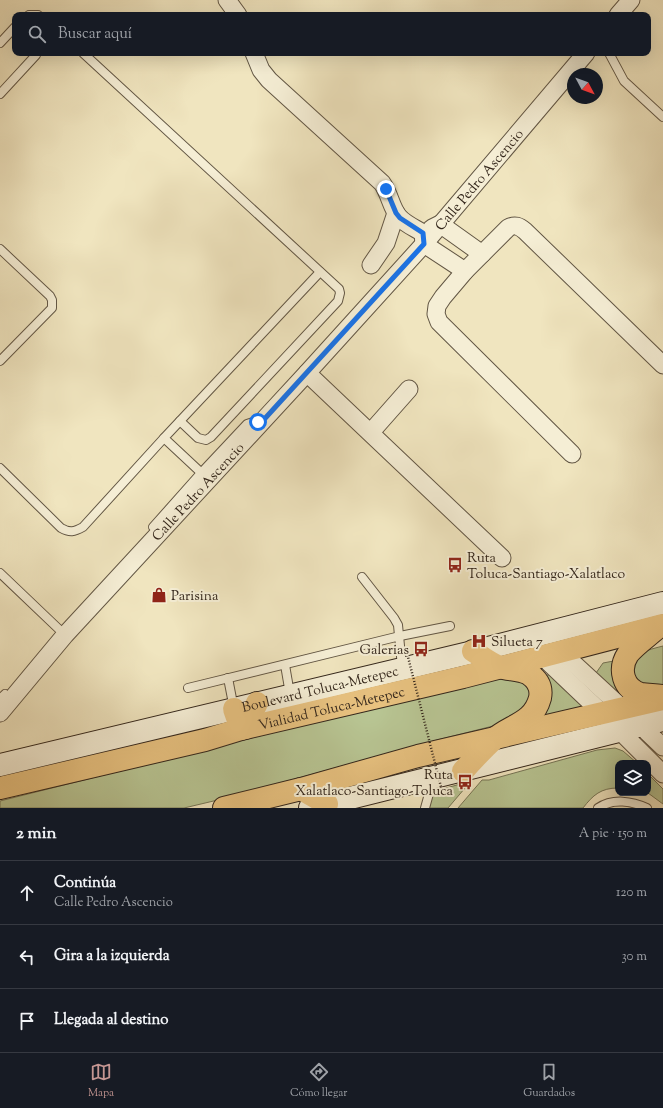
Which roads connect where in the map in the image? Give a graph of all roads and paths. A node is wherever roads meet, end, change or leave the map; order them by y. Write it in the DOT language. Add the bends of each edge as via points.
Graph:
graph roads {
  1 [pos="227,0"];
  2 [pos="631,0"];
  3 [pos="236,12"];
  4 [pos="621,12"];
  5 [pos="12,30"];
  6 [pos="0,43"];
  7 [pos="35,56"];
  8 [pos="86,56"];
  9 [pos="255,56"];
  10 [pos="583,56"];
  11 [pos="611,56"];
  12 [pos="0,94"];
  13 [pos="663,117"];
  14 [pos="396,213"];
  15 [pos="440,224"];
  16 [pos="423,238"];
  17 [pos="0,249"];
  18 [pos="482,254"];
  19 [pos="371,265"];
  20 [pos="465,271"];
  21 [pos="320,272"];
  22 [pos="0,361"];
  23 [pos="663,365"];
  24 [pos="307,373"];
  25 [pos="409,389"];
  26 [pos="180,421"];
  27 [pos="371,432"];
  28 [pos="164,438"];
  29 [pos="572,454"];
  30 [pos="0,468"];
  31 [pos="205,476"];
  32 [pos="502,558"];
  33 [pos="0,573"];
  34 [pos="362,577"];
  35 [pos="663,603"];
  36 [pos="662,624"];
  37 [pos="450,626"];
  38 [pos="65,635"];
  39 [pos="400,636"];
  40 [pos="471,652"];
  41 [pos="551,654"];
  42 [pos="404,659"];
  43 [pos="285,665"];
  44 [pos="499,667"];
  45 [pos="463,677"];
  46 [pos="228,678"];
  47 [pos="188,688"];
  48 [pos="290,695"];
  49 [pos="663,698"];
  50 [pos="257,703"];
  51 [pos="613,711"];
  52 [pos="0,713"];
  53 [pos="663,720"];
  54 [pos="240,722"];
  55 [pos="523,722"];
  56 [pos="630,728"];
  57 [pos="495,739"];
  58 [pos="663,747"];
  59 [pos="418,756"];
  60 [pos="0,764"];
  61 [pos="463,770"];
  62 [pos="663,774"];
  63 [pos="435,783"];
  64 [pos="0,788"];
  65 [pos="325,802"];
  66 [pos="224,808"];
  67 [pos="425,808"];
  68 [pos="598,808"];
  69 [pos="647,808"];
  1 -- 3 [label="street"];
  2 -- 4 [label="street"];
  5 -- 6 [label="lane"];
  7 -- 12 [label="lane"];
  8 -- 21 [label="lane"];
  9 -- 14 [label="street" via="269,80 382,183"];
  10 -- 15 [label="street, Calle Pedro Ascencio"];
  11 -- 13 [label="lane" via="624,81"];
  14 -- 16 [label="street"];
  14 -- 19 [label="street" via="386,243"];
  15 -- 16 [label="street, Calle Pedro Ascencio"];
  15 -- 18 [label="street"];
  16 -- 20 [label="street"];
  16 -- 24 [label="street, Calle Pedro Ascencio"];
  17 -- 22 [label="lane" via="52,300 52,308"];
  18 -- 20 [label="street"];
  18 -- 23 [label="street" via="508,228 519,226"];
  20 -- 29 [label="street" via="437,306 439,322"];
  21 -- 26 [label="lane"];
  21 -- 26 [label="lane" via="339,289 338,301 211,437 206,440 198,438"];
  24 -- 27 [label="street"];
  24 -- 31 [label="street, Calle Pedro Ascencio" via="259,425"];
  25 -- 27 [label="street"];
  26 -- 28 [label="lane"];
  27 -- 32 [label="street"];
  28 -- 30 [label="lane" via="83,527 76,531 68,532 61,528"];
  28 -- 31 [label="lane"];
  31 -- 38 [label="street, Calle Pedro Ascencio" via="139,556"];
  33 -- 38 [label="lane"];
  34 -- 39 [label="lane" via="394,618"];
  35 -- 40 [label="main road, Boulevard Toluca-Metepec"];
  36 -- 41 [label="highway, Vialidad Toluca-Metepec"];
  36 -- 49 [label="highway" via="629,653 623,663 622,674 640,694"];
  37 -- 39 [label="lane"];
  38 -- 52 [label="street, Calle Pedro Ascencio"];
  39 -- 42 [label="lane"];
  39 -- 43 [label="lane"];
  40 -- 42 [label="main road, Boulevard Toluca-Metepec"];
  40 -- 44 [label="highway"];
  40 -- 45 [label="highway"];
  41 -- 44 [label="highway, Vialidad Toluca-Metepec"];
  41 -- 51 [label="street"];
  42 -- 48 [label="main road, Boulevard Toluca-Metepec"];
  42 -- 63 [label="path, bridge"];
  43 -- 46 [label="lane"];
  43 -- 48 [label="lane"];
  44 -- 45 [label="highway, Vialidad Toluca-Metepec"];
  44 -- 55 [label="highway" via="521,671 536,679 541,691 538,704 534,713"];
  45 -- 54 [label="highway, Vialidad Toluca-Metepec"];
  46 -- 47 [label="lane"];
  46 -- 54 [label="lane"];
  48 -- 50 [label="main road, Boulevard Toluca-Metepec"];
  49 -- 51 [label="highway"];
  50 -- 54 [label="highway"];
  51 -- 56 [label="street"];
  51 -- 57 [label="highway"];
  53 -- 56 [label="main road"];
  54 -- 60 [label="main road, Boulevard Toluca-Metepec"];
  54 -- 64 [label="highway, Vialidad Toluca-Metepec" via="206,740"];
  55 -- 57 [label="highway"];
  55 -- 59 [label="highway" via="458,739"];
  56 -- 58 [label="street"];
  56 -- 61 [label="main road"];
  56 -- 62 [label="street"];
  57 -- 59 [label="highway"];
  57 -- 61 [label="highway"];
  59 -- 65 [label="highway"];
  61 -- 63 [label="main road"];
  63 -- 65 [label="main road"];
  63 -- 67 [label="lane" via="430,790"];
  65 -- 66 [label="highway"];
  68 -- 69 [label="lane" via="613,802 625,801"];
}
